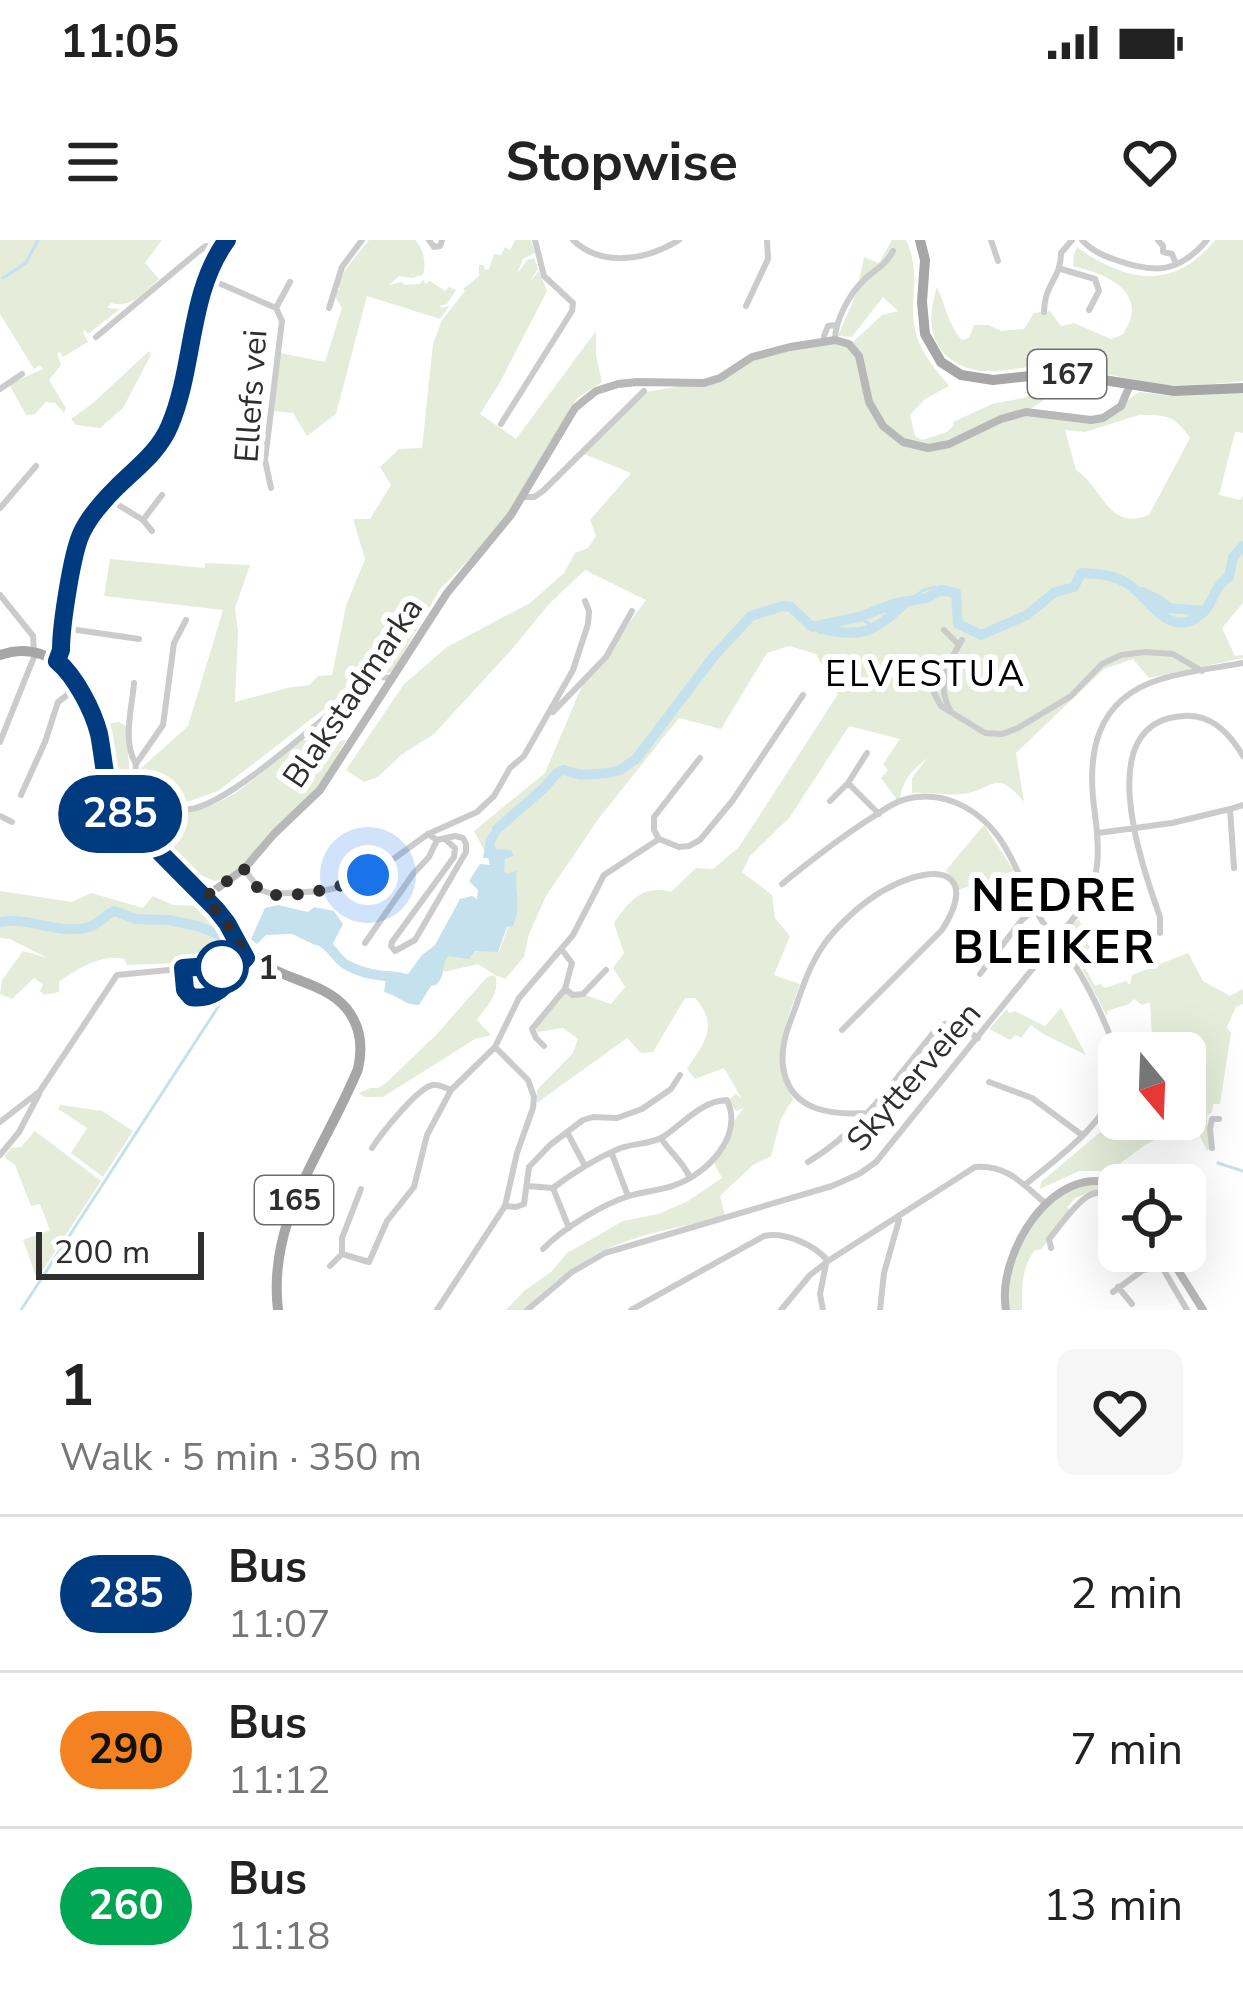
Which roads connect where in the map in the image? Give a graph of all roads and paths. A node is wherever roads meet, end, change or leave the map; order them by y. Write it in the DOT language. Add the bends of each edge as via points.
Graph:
graph roads {
  1 [pos="362,240"];
  2 [pos="420,240"];
  3 [pos="442,240"];
  4 [pos="535,240"];
  5 [pos="573,240"];
  6 [pos="679,240"];
  7 [pos="767,240"];
  8 [pos="924,240"];
  9 [pos="991,240"];
  10 [pos="1072,240"];
  11 [pos="1082,240"];
  12 [pos="1158,240"];
  13 [pos="1207,240"];
  14 [pos="430,243"];
  15 [pos="224,244"];
  16 [pos="893,251"];
  17 [pos="998,261"];
  18 [pos="1176,264"];
  19 [pos="1060,269"];
  20 [pos="207,278"];
  21 [pos="290,282"];
  22 [pos="746,306"];
  23 [pos="276,308"];
  24 [pos="329,308"];
  25 [pos="1089,310"];
  26 [pos="1044,312"];
  27 [pos="836,326"];
  28 [pos="824,336"];
  29 [pos="96,337"];
  30 [pos="835,340"];
  31 [pos="22,374"];
  32 [pos="1130,385"];
  33 [pos="1243,388"];
  34 [pos="0,389"];
  35 [pos="644,391"];
  36 [pos="501,424"];
  37 [pos="36,466"];
  38 [pos="271,488"];
  39 [pos="162,495"];
  40 [pos="522,497"];
  41 [pos="106,498"];
  42 [pos="0,508"];
  43 [pos="143,520"];
  44 [pos="152,531"];
  45 [pos="0,595"];
  46 [pos="585,601"];
  47 [pos="632,611"];
  48 [pos="186,620"];
  49 [pos="63,628"];
  50 [pos="944,630"];
  51 [pos="139,639"];
  52 [pos="34,654"];
  53 [pos="0,655"];
  54 [pos="56,655"];
  55 [pos="1243,663"];
  56 [pos="1202,671"];
  57 [pos="925,676"];
  58 [pos="391,678"];
  59 [pos="134,683"];
  60 [pos="80,686"];
  61 [pos="803,694"];
  62 [pos="952,713"];
  63 [pos="550,714"];
  64 [pos="3,725"];
  65 [pos="0,742"];
  66 [pos="867,753"];
  67 [pos="1243,756"];
  68 [pos="700,758"];
  69 [pos="136,764"];
  70 [pos="848,783"];
  71 [pos="21,795"];
  72 [pos="830,801"];
  73 [pos="1243,805"];
  74 [pos="1230,809"];
  75 [pos="879,814"];
  76 [pos="0,815"];
  77 [pos="12,822"];
  78 [pos="1134,829"];
  79 [pos="1098,833"];
  80 [pos="428,834"];
  81 [pos="441,839"];
  82 [pos="659,839"];
  83 [pos="1234,868"];
  84 [pos="244,869"];
  85 [pos="782,884"];
  86 [pos="205,897"];
  87 [pos="1035,908"];
  88 [pos="1160,933"];
  89 [pos="1058,941"];
  90 [pos="364,943"];
  91 [pos="562,950"];
  92 [pos="250,959"];
  93 [pos="606,970"];
  94 [pos="980,974"];
  95 [pos="565,989"];
  96 [pos="842,1030"];
  97 [pos="1108,1032"];
  98 [pos="978,1038"];
  99 [pos="544,1046"];
  100 [pos="495,1047"];
  101 [pos="680,1075"];
  102 [pos="988,1082"];
  103 [pos="451,1090"];
  104 [pos="40,1091"];
  105 [pos="867,1113"];
  106 [pos="1098,1119"];
  107 [pos="1213,1119"];
  108 [pos="0,1122"];
  109 [pos="567,1132"];
  110 [pos="1082,1135"];
  111 [pos="661,1138"];
  112 [pos="372,1148"];
  113 [pos="1212,1148"];
  114 [pos="611,1153"];
  115 [pos="0,1155"];
  116 [pos="808,1162"];
  117 [pos="584,1164"];
  118 [pos="690,1178"];
  119 [pos="1098,1181"];
  120 [pos="1025,1184"];
  121 [pos="527,1186"];
  122 [pos="361,1189"];
  123 [pos="553,1189"];
  124 [pos="1098,1192"];
  125 [pos="628,1196"];
  126 [pos="1046,1204"];
  127 [pos="506,1206"];
  128 [pos="900,1216"];
  129 [pos="569,1228"];
  130 [pos="1051,1248"];
  131 [pos="542,1249"];
  132 [pos="342,1254"];
  133 [pos="828,1261"];
  134 [pos="369,1262"];
  135 [pos="330,1266"];
  136 [pos="1140,1272"];
  137 [pos="1165,1272"];
  138 [pos="1179,1272"];
  139 [pos="367,1274"];
  140 [pos="1132,1304"];
  141 [pos="278,1310"];
  142 [pos="437,1310"];
  143 [pos="527,1310"];
  144 [pos="631,1310"];
  145 [pos="781,1310"];
  146 [pos="823,1310"];
  147 [pos="880,1310"];
  148 [pos="1006,1310"];
  149 [pos="1187,1310"];
  150 [pos="1203,1310"];
  1 -- 24 [label="street"];
  2 -- 14 [label="street"];
  3 -- 14 [label="street"];
  4 -- 36 [label="street" via="544,275 572,311"];
  5 -- 6 [label="street" via="618,258"];
  7 -- 22 [label="street" via="768,259"];
  8 -- 32 [label="main road, 167" via="932,262 923,321 947,367 993,380 1058,373"];
  9 -- 17 [label="street"];
  10 -- 19 [label="street" via="1060,253"];
  11 -- 18 [label="street" via="1141,269"];
  12 -- 18 [label="street"];
  13 -- 18 [label="street"];
  15 -- 20 [label="street"];
  15 -- 29 [label="street" via="199,251"];
  16 -- 27 [label="street" via="856,289"];
  19 -- 25 [label="street" via="1095,279 1099,291"];
  19 -- 26 [label="street"];
  20 -- 23 [label="street, Ellefs vei"];
  20 -- 41 [label="street" via="171,425"];
  21 -- 23 [label="street, Ellefs vei"];
  23 -- 38 [label="street, Ellefs vei" via="282,332 265,460"];
  27 -- 28 [label="street"];
  27 -- 30 [label="street"];
  30 -- 32 [label="main road" via="859,356 883,426 921,448 1026,412 1103,418 1121,406"];
  30 -- 40 [label="main road, Blakstadmarka" via="752,357 704,383 637,382 596,392 568,418"];
  31 -- 34 [label="street"];
  32 -- 33 [label="main road, 167"];
  35 -- 40 [label="street, Blakstadmarka" via="544,491"];
  37 -- 42 [label="street"];
  39 -- 43 [label="street"];
  40 -- 58 [label="main road, Blakstadmarka"];
  41 -- 43 [label="street"];
  41 -- 49 [label="street" via="79,539"];
  43 -- 44 [label="street"];
  45 -- 52 [label="street" via="33,636"];
  46 -- 63 [label="street" via="589,617 577,660"];
  47 -- 63 [label="street" via="606,657"];
  48 -- 69 [label="street" via="174,643 163,725"];
  49 -- 51 [label="street"];
  49 -- 54 [label="street"];
  50 -- 62 [label="street" via="960,643 942,689"];
  52 -- 53 [label="main road, 165"];
  52 -- 54 [label="main road, 165"];
  52 -- 64 [label="street"];
  54 -- 60 [label="main road, 165"];
  55 -- 56 [label="street, Skytterveien"];
  56 -- 62 [label="street, Skytterveien" via="1163,652 1109,659 1071,696 1002,734"];
  56 -- 79 [label="street, Skytterveien" via="1144,685 1106,718 1091,758"];
  57 -- 62 [label="street"];
  58 -- 69 [label="street" via="366,684 206,805 179,809 146,797"];
  58 -- 84 [label="main road, Blakstadmarka" via="320,790"];
  59 -- 69 [label="street" via="129,741"];
  60 -- 71 [label="street" via="58,702"];
  60 -- 86 [label="main road, 165" via="116,808"];
  61 -- 82 [label="street" via="700,840 679,847"];
  63 -- 80 [label="street" via="487,803"];
  64 -- 65 [label="street"];
  66 -- 70 [label="street"];
  67 -- 78 [label="street" via="1220,727 1198,716 1157,725 1130,764"];
  68 -- 82 [label="street" via="654,818"];
  70 -- 72 [label="street"];
  70 -- 75 [label="street"];
  73 -- 74 [label="street"];
  74 -- 78 [label="street"];
  74 -- 83 [label="street"];
  75 -- 85 [label="street"];
  75 -- 87 [label="street" via="916,797 966,807 1000,840"];
  76 -- 77 [label="street"];
  78 -- 79 [label="street"];
  78 -- 88 [label="street"];
  79 -- 89 [label="street, Skytterveien" via="1093,889"];
  80 -- 81 [label="street"];
  80 -- 84 [label="street" via="359,880 322,890 266,893"];
  81 -- 81 [label="street" via="463,838 464,856 415,940 395,951 392,942 454,857 455,848"];
  81 -- 90 [label="street"];
  82 -- 91 [label="street" via="604,875"];
  84 -- 86 [label="main road, Blakstadmarka"];
  86 -- 92 [label="main road, 165"];
  87 -- 89 [label="street"];
  87 -- 94 [label="street"];
  89 -- 97 [label="street"];
  89 -- 98 [label="street, Skytterveien"];
  91 -- 95 [label="street" via="572,964"];
  91 -- 100 [label="street" via="519,998"];
  92 -- 104 [label="street" via="235,969 117,975"];
  92 -- 141 [label="main road, 165" via="343,1005 361,1049 287,1216"];
  93 -- 95 [label="street" via="584,994"];
  95 -- 99 [label="street" via="532,1029"];
  96 -- 105 [label="street" via="952,915 955,888 942,873 897,883 841,925 806,975 788,1027 782,1064 794,1094 826,1113"];
  98 -- 105 [label="street" via="945,1024"];
  98 -- 143 [label="street, Skytterveien" via="860,1174 605,1253"];
  100 -- 103 [label="street"];
  100 -- 127 [label="street" via="534,1097"];
  101 -- 109 [label="street" via="642,1109 590,1117"];
  102 -- 110 [label="street" via="1032,1098"];
  103 -- 112 [label="street" via="424,1088"];
  103 -- 134 [label="street" via="427,1135 414,1187 386,1221"];
  104 -- 108 [label="street"];
  104 -- 115 [label="street"];
  105 -- 116 [label="street"];
  106 -- 110 [label="street"];
  107 -- 113 [label="street"];
  109 -- 117 [label="street"];
  109 -- 121 [label="street" via="532,1162"];
  110 -- 120 [label="street"];
  111 -- 114 [label="street"];
  111 -- 118 [label="street"];
  111 -- 118 [label="street" via="699,1109 727,1100 729,1135"];
  114 -- 117 [label="street"];
  114 -- 125 [label="street"];
  117 -- 123 [label="street"];
  118 -- 125 [label="street"];
  119 -- 126 [label="main road" via="1062,1190"];
  120 -- 126 [label="street"];
  120 -- 128 [label="street" via="975,1168"];
  121 -- 123 [label="street"];
  121 -- 127 [label="street" via="524,1204"];
  122 -- 132 [label="street"];
  123 -- 129 [label="street"];
  124 -- 130 [label="street" via="1049,1239"];
  125 -- 129 [label="street"];
  126 -- 148 [label="main road" via="1009,1266"];
  127 -- 142 [label="street"];
  128 -- 133 [label="street"];
  128 -- 147 [label="street"];
  129 -- 131 [label="street"];
  132 -- 134 [label="street"];
  132 -- 135 [label="street"];
  133 -- 144 [label="street" via="773,1234"];
  133 -- 145 [label="street"];
  133 -- 146 [label="street"];
  134 -- 139 [label="street"];
  136 -- 140 [label="street" via="1115,1289"];
  137 -- 149 [label="street"];
  138 -- 150 [label="main road"];
}
